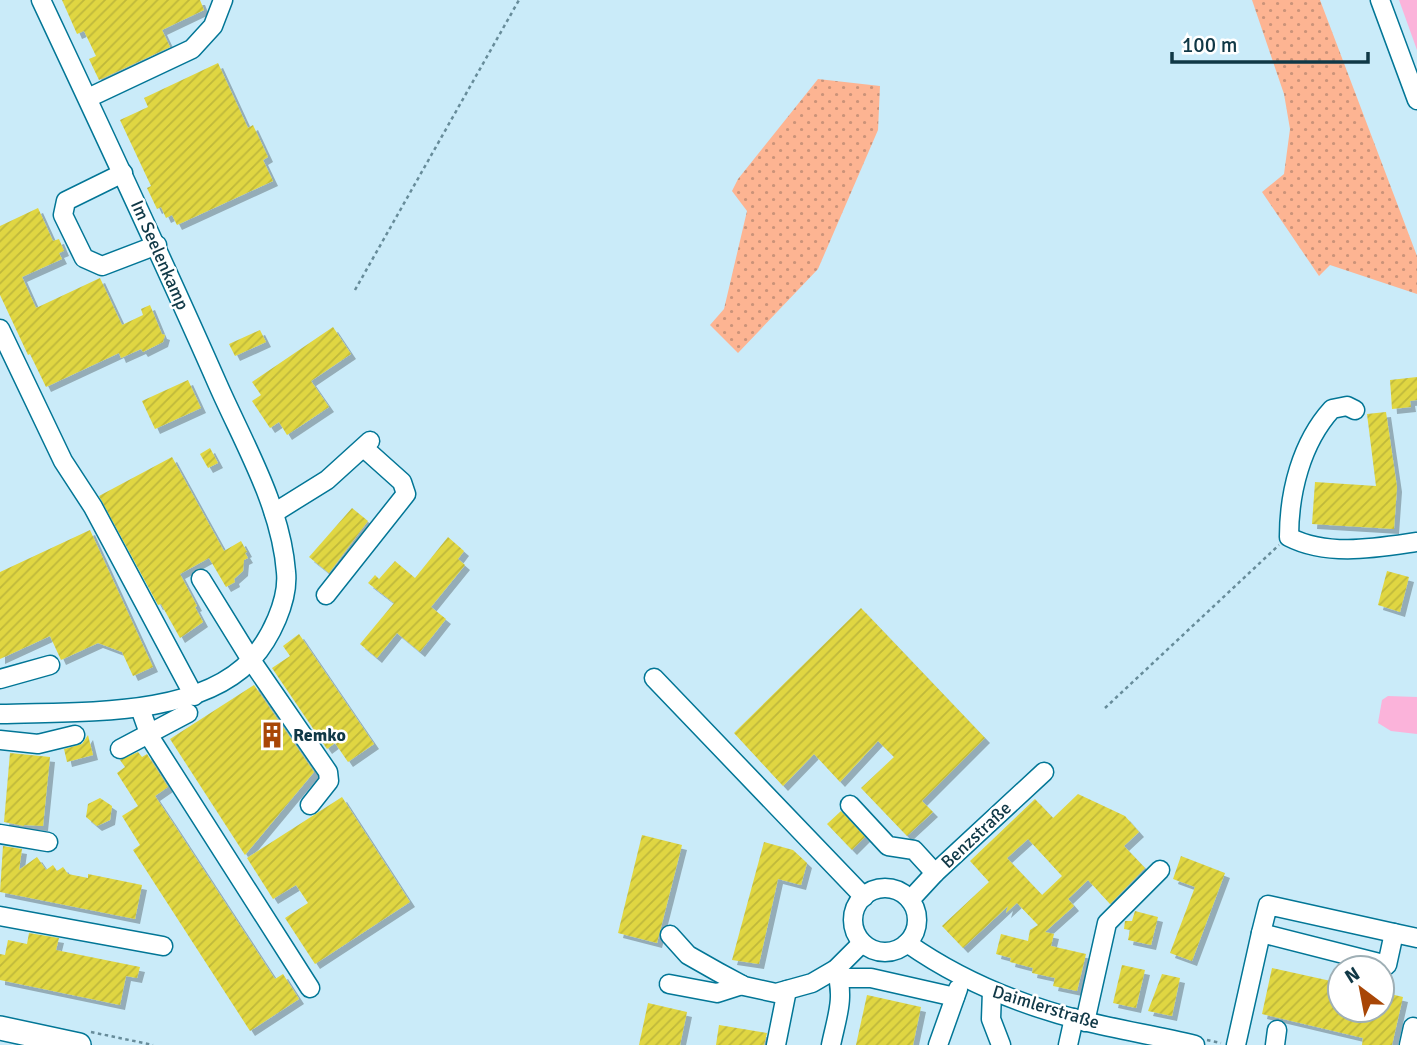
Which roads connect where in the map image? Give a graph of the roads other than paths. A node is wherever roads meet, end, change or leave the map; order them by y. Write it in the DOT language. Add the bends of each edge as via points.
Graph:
graph roads {
  1 [pos="41,0"];
  2 [pos="223,0"];
  3 [pos="1380,0"];
  4 [pos="88,99"];
  5 [pos="1417,100"];
  6 [pos="123,173"];
  7 [pos="156,246"];
  8 [pos="0,329"];
  9 [pos="1355,410"];
  10 [pos="274,513"];
  11 [pos="1417,542"];
  12 [pos="201,579"];
  13 [pos="326,595"];
  14 [pos="251,660"];
  15 [pos="50,665"];
  16 [pos="654,678"];
  17 [pos="0,679"];
  18 [pos="194,696"];
  19 [pos="140,708"];
  20 [pos="50,712"];
  21 [pos="188,713"];
  22 [pos="0,714"];
  23 [pos="75,735"];
  24 [pos="149,735"];
  25 [pos="0,740"];
  26 [pos="54,740"];
  27 [pos="120,749"];
  28 [pos="1044,772"];
  29 [pos="310,804"];
  30 [pos="850,805"];
  31 [pos="0,834"];
  32 [pos="48,842"];
  33 [pos="1160,870"];
  34 [pos="935,873"];
  35 [pos="864,897"];
  36 [pos="910,900"];
  37 [pos="0,916"];
  38 [pos="1261,933"];
  39 [pos="1394,933"];
  40 [pos="670,934"];
  41 [pos="1417,938"];
  42 [pos="862,943"];
  43 [pos="907,943"];
  44 [pos="163,946"];
  45 [pos="837,974"];
  46 [pos="962,976"];
  47 [pos="669,984"];
  48 [pos="742,985"];
  49 [pos="310,988"];
  50 [pos="787,990"];
  51 [pos="992,991"];
  52 [pos="955,997"];
  53 [pos="1079,1020"];
  54 [pos="0,1028"];
  55 [pos="1150,1040"];
  56 [pos="79,1045"];
  57 [pos="776,1045"];
  58 [pos="831,1045"];
  59 [pos="938,1045"];
  60 [pos="1001,1045"];
  61 [pos="1068,1045"];
  62 [pos="1195,1045"];
  63 [pos="1236,1045"];
  1 -- 4 [label="street, Im Seelenkamp"];
  2 -- 4 [label="street" via="213,26 192,49"];
  3 -- 5 [label="street"];
  4 -- 6 [label="street, Im Seelenkamp"];
  6 -- 7 [label="street, Im Seelenkamp"];
  6 -- 7 [label="street" via="66,201 63,215 83,258 102,266"];
  7 -- 10 [label="street, Im Seelenkamp"];
  8 -- 18 [label="street" via="64,461"];
  9 -- 11 [label="street" via="1347,406 1332,409 1315,432 1298,471 1289,537 1344,549"];
  10 -- 13 [label="street" via="327,480 367,445 402,482 407,494"];
  10 -- 14 [label="street, Im Seelenkamp" via="287,574 282,604"];
  12 -- 14 [label="street"];
  14 -- 18 [label="street, Im Seelenkamp" via="217,686"];
  14 -- 29 [label="street" via="328,772 329,781"];
  15 -- 17 [label="street"];
  16 -- 35 [label="street"];
  18 -- 19 [label="street, Im Seelenkamp"];
  19 -- 20 [label="street, Im Seelenkamp"];
  19 -- 24 [label="street"];
  20 -- 22 [label="street, Im Seelenkamp"];
  20 -- 26 [label="street"];
  21 -- 24 [label="street"];
  23 -- 26 [label="street"];
  24 -- 27 [label="street"];
  24 -- 49 [label="street"];
  25 -- 26 [label="street" via="38,744"];
  28 -- 34 [label="street, Benzstraße"];
  30 -- 34 [label="street" via="888,846 914,850"];
  31 -- 32 [label="street"];
  33 -- 53 [label="street" via="1107,923"];
  34 -- 36 [label="street, Benzstraße"];
  35 -- 36 [label="street" via="882,888"];
  35 -- 42 [label="street" via="853,924"];
  36 -- 43 [label="street" via="917,917"];
  37 -- 44 [label="street"];
  38 -- 39 [label="street" via="1268,905"];
  38 -- 39 [label="street" via="1387,965"];
  38 -- 63 [label="street"];
  39 -- 41 [label="street"];
  40 -- 48 [label="street" via="688,955"];
  42 -- 43 [label="street" via="890,952"];
  42 -- 45 [label="street"];
  43 -- 46 [label="street, Daimlerstraße"];
  45 -- 50 [label="street"];
  45 -- 52 [label="street"];
  45 -- 58 [label="street" via="841,998"];
  46 -- 51 [label="street, Daimlerstraße"];
  46 -- 52 [label="street"];
  47 -- 48 [label="street" via="717,993"];
  48 -- 50 [label="street" via="776,993"];
  50 -- 57 [label="street"];
  51 -- 53 [label="street, Daimlerstraße"];
  51 -- 60 [label="street" via="991,1019"];
  52 -- 59 [label="street"];
  53 -- 55 [label="street, Daimlerstraße"];
  53 -- 61 [label="street"];
  54 -- 56 [label="main road"];
  55 -- 62 [label="street, Daimlerstraße"];
}
